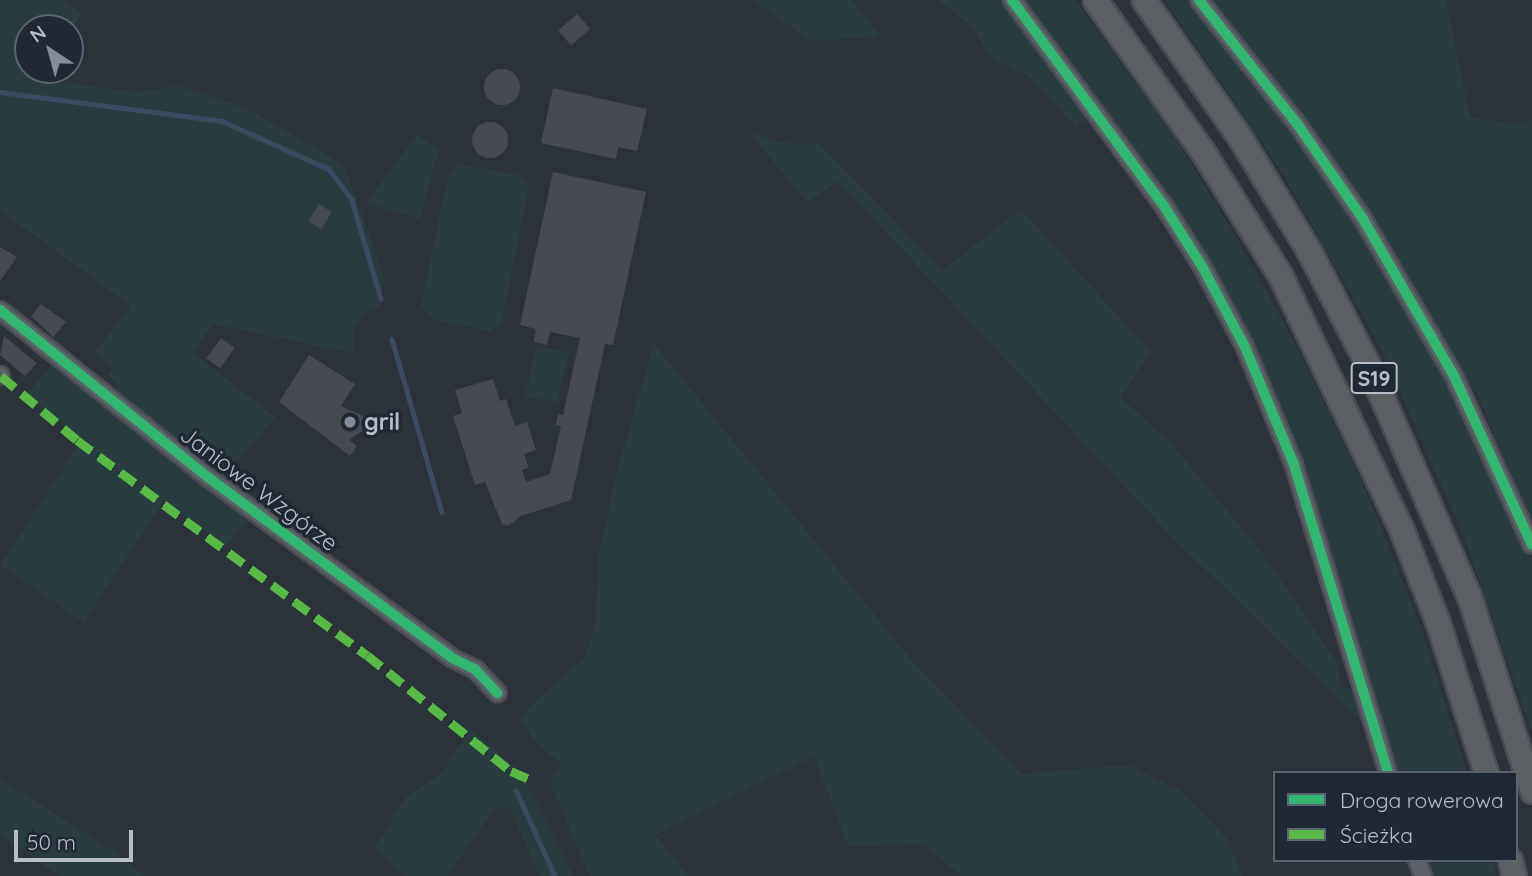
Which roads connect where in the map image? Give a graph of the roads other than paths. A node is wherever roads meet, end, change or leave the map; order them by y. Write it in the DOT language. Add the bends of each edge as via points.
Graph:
graph roads {
  1 [pos="1012,0"];
  2 [pos="1095,0"];
  3 [pos="1144,0"];
  4 [pos="1199,0"];
  5 [pos="0,310"];
  6 [pos="1532,545"];
  7 [pos="497,693"];
  8 [pos="1387,771"];
  9 [pos="1485,771"];
  10 [pos="1532,791"];
  1 -- 8 [label="street" via="1164,206 1245,347 1294,465"];
  2 -- 9 [label="highway, S19" via="1203,152 1287,289 1400,526 1438,622"];
  3 -- 10 [label="highway, S19" via="1239,136 1310,253 1367,363 1469,596"];
  4 -- 6 [label="street" via="1298,125 1363,219 1453,374"];
  5 -- 7 [label="street, Janiowe Wzgórze" via="209,478 452,658 475,669"];
}
